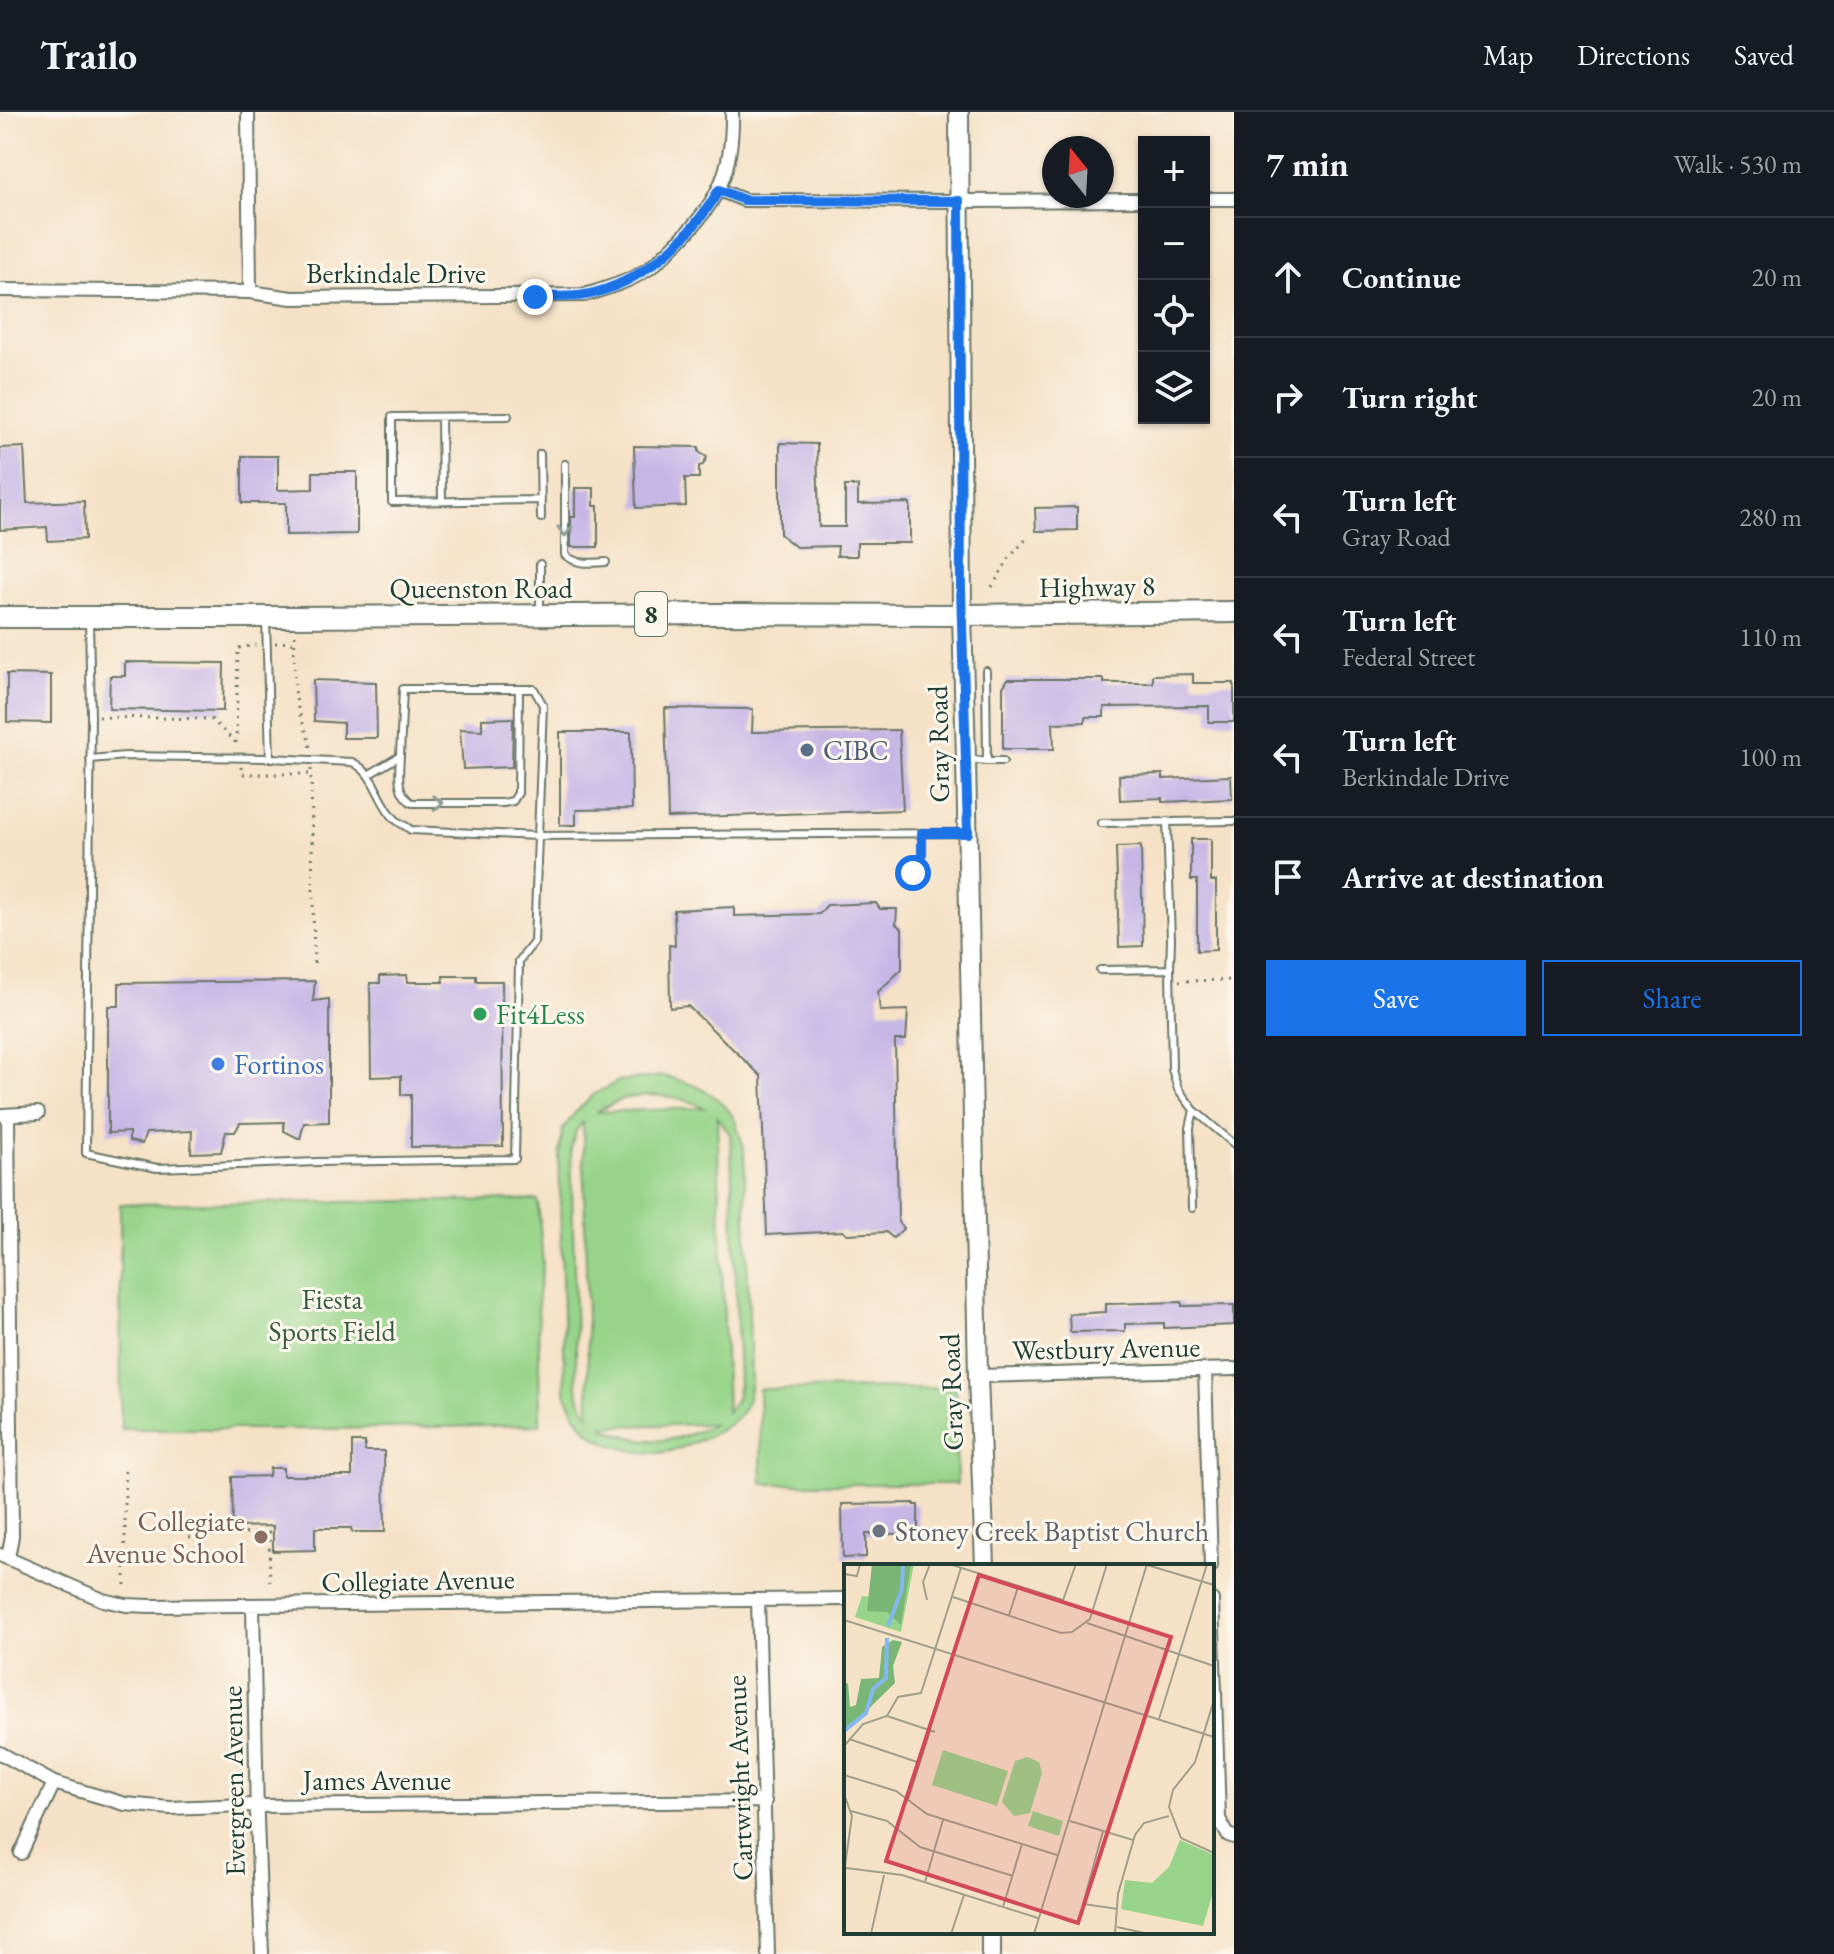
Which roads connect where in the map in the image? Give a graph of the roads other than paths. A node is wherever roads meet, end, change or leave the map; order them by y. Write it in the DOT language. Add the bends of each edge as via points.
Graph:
graph roads {
  1 [pos="248,112"];
  2 [pos="732,112"];
  3 [pos="959,112"];
  4 [pos="719,190"];
  5 [pos="1210,199"];
  6 [pos="1234,199"];
  7 [pos="1138,200"];
  8 [pos="959,201"];
  9 [pos="0,290"];
  10 [pos="250,292"];
  11 [pos="508,416"];
  12 [pos="441,417"];
  13 [pos="540,454"];
  14 [pos="565,464"];
  15 [pos="541,500"];
  16 [pos="442,501"];
  17 [pos="541,518"];
  18 [pos="606,562"];
  19 [pos="540,564"];
  20 [pos="1234,612"];
  21 [pos="540,615"];
  22 [pos="962,615"];
  23 [pos="0,617"];
  24 [pos="89,617"];
  25 [pos="266,617"];
  26 [pos="986,671"];
  27 [pos="519,689"];
  28 [pos="400,756"];
  29 [pos="270,758"];
  30 [pos="90,759"];
  31 [pos="966,759"];
  32 [pos="987,761"];
  33 [pos="1003,761"];
  34 [pos="368,775"];
  35 [pos="1167,821"];
  36 [pos="1234,821"];
  37 [pos="1101,823"];
  38 [pos="968,833"];
  39 [pos="538,836"];
  40 [pos="1170,969"];
  41 [pos="1100,970"];
  42 [pos="1194,1110"];
  43 [pos="38,1113"];
  44 [pos="4,1115"];
  45 [pos="1234,1144"];
  46 [pos="1192,1208"];
  47 [pos="6,1322"];
  48 [pos="1234,1369"];
  49 [pos="1205,1370"];
  50 [pos="978,1376"];
  51 [pos="4,1556"];
  52 [pos="985,1564"];
  53 [pos="1211,1564"];
  54 [pos="844,1599"];
  55 [pos="758,1601"];
  56 [pos="253,1606"];
  57 [pos="1214,1663"];
  58 [pos="0,1753"];
  59 [pos="54,1783"];
  60 [pos="765,1801"];
  61 [pos="258,1806"];
  62 [pos="1234,1837"];
  63 [pos="21,1853"];
  64 [pos="262,1954"];
  65 [pos="768,1954"];
  1 -- 10 [label="street"];
  2 -- 4 [label="street, Berkindale Drive" via="729,160"];
  3 -- 8 [label="main road, Gray Road"];
  4 -- 8 [label="street" via="744,200"];
  4 -- 10 [label="street, Berkindale Drive" via="691,228 649,268 585,295 292,298"];
  5 -- 6 [label="street"];
  7 -- 8 [label="street"];
  8 -- 22 [label="main road, Gray Road"];
  9 -- 10 [label="street, Berkindale Drive"];
  11 -- 12 [label="lane"];
  12 -- 16 [label="lane"];
  12 -- 16 [label="lane" via="392,417 392,502"];
  13 -- 15 [label="lane"];
  14 -- 18 [label="lane, one-way" via="565,555 581,563"];
  15 -- 16 [label="lane"];
  15 -- 17 [label="lane"];
  19 -- 21 [label="lane"];
  20 -- 22 [label="main road, Highway 8 / 8"];
  21 -- 22 [label="main road, Queenston Road / 8"];
  21 -- 25 [label="main road, Queenston Road / 8"];
  22 -- 31 [label="main road, Gray Road"];
  23 -- 24 [label="main road, Queenston Road / 8"];
  24 -- 25 [label="main road, Queenston Road / 8"];
  24 -- 30 [label="lane"];
  25 -- 29 [label="lane"];
  26 -- 32 [label="lane"];
  27 -- 28 [label="lane" via="403,689"];
  28 -- 27 [label="lane, one-way" via="400,791 412,803 513,801 518,793"];
  27 -- 39 [label="lane" via="534,689 543,705"];
  28 -- 34 [label="lane"];
  29 -- 30 [label="lane"];
  29 -- 34 [label="lane" via="352,762"];
  30 -- 39 [label="lane" via="86,1153 157,1168 515,1159 519,961 534,942"];
  31 -- 32 [label="lane"];
  31 -- 38 [label="main road, Gray Road"];
  32 -- 33 [label="lane"];
  34 -- 39 [label="lane" via="394,818 411,830"];
  35 -- 36 [label="lane"];
  35 -- 37 [label="lane"];
  35 -- 40 [label="lane"];
  38 -- 39 [label="lane"];
  38 -- 50 [label="main road, Gray Road"];
  40 -- 41 [label="lane"];
  40 -- 42 [label="lane" via="1172,1069 1178,1089"];
  42 -- 45 [label="lane"];
  42 -- 46 [label="lane"];
  43 -- 44 [label="street"];
  44 -- 47 [label="street"];
  47 -- 51 [label="street" via="12,1536"];
  48 -- 49 [label="street, Westbury Avenue"];
  49 -- 50 [label="street, Westbury Avenue"];
  49 -- 53 [label="street"];
  50 -- 52 [label="main road, Gray Road"];
  51 -- 56 [label="street, Collegiate Avenue" via="126,1605"];
  54 -- 55 [label="street, Collegiate Avenue"];
  55 -- 56 [label="street, Collegiate Avenue"];
  55 -- 60 [label="street, Cartwright Avenue"];
  56 -- 61 [label="street, Evergreen Avenue"];
  57 -- 62 [label="street" via="1219,1819"];
  58 -- 59 [label="street, James Avenue"];
  59 -- 61 [label="street, James Avenue" via="125,1804"];
  59 -- 63 [label="street"];
  60 -- 61 [label="street, James Avenue"];
  60 -- 65 [label="street, Cartwright Avenue"];
  61 -- 64 [label="street, Evergreen Avenue"];
}
